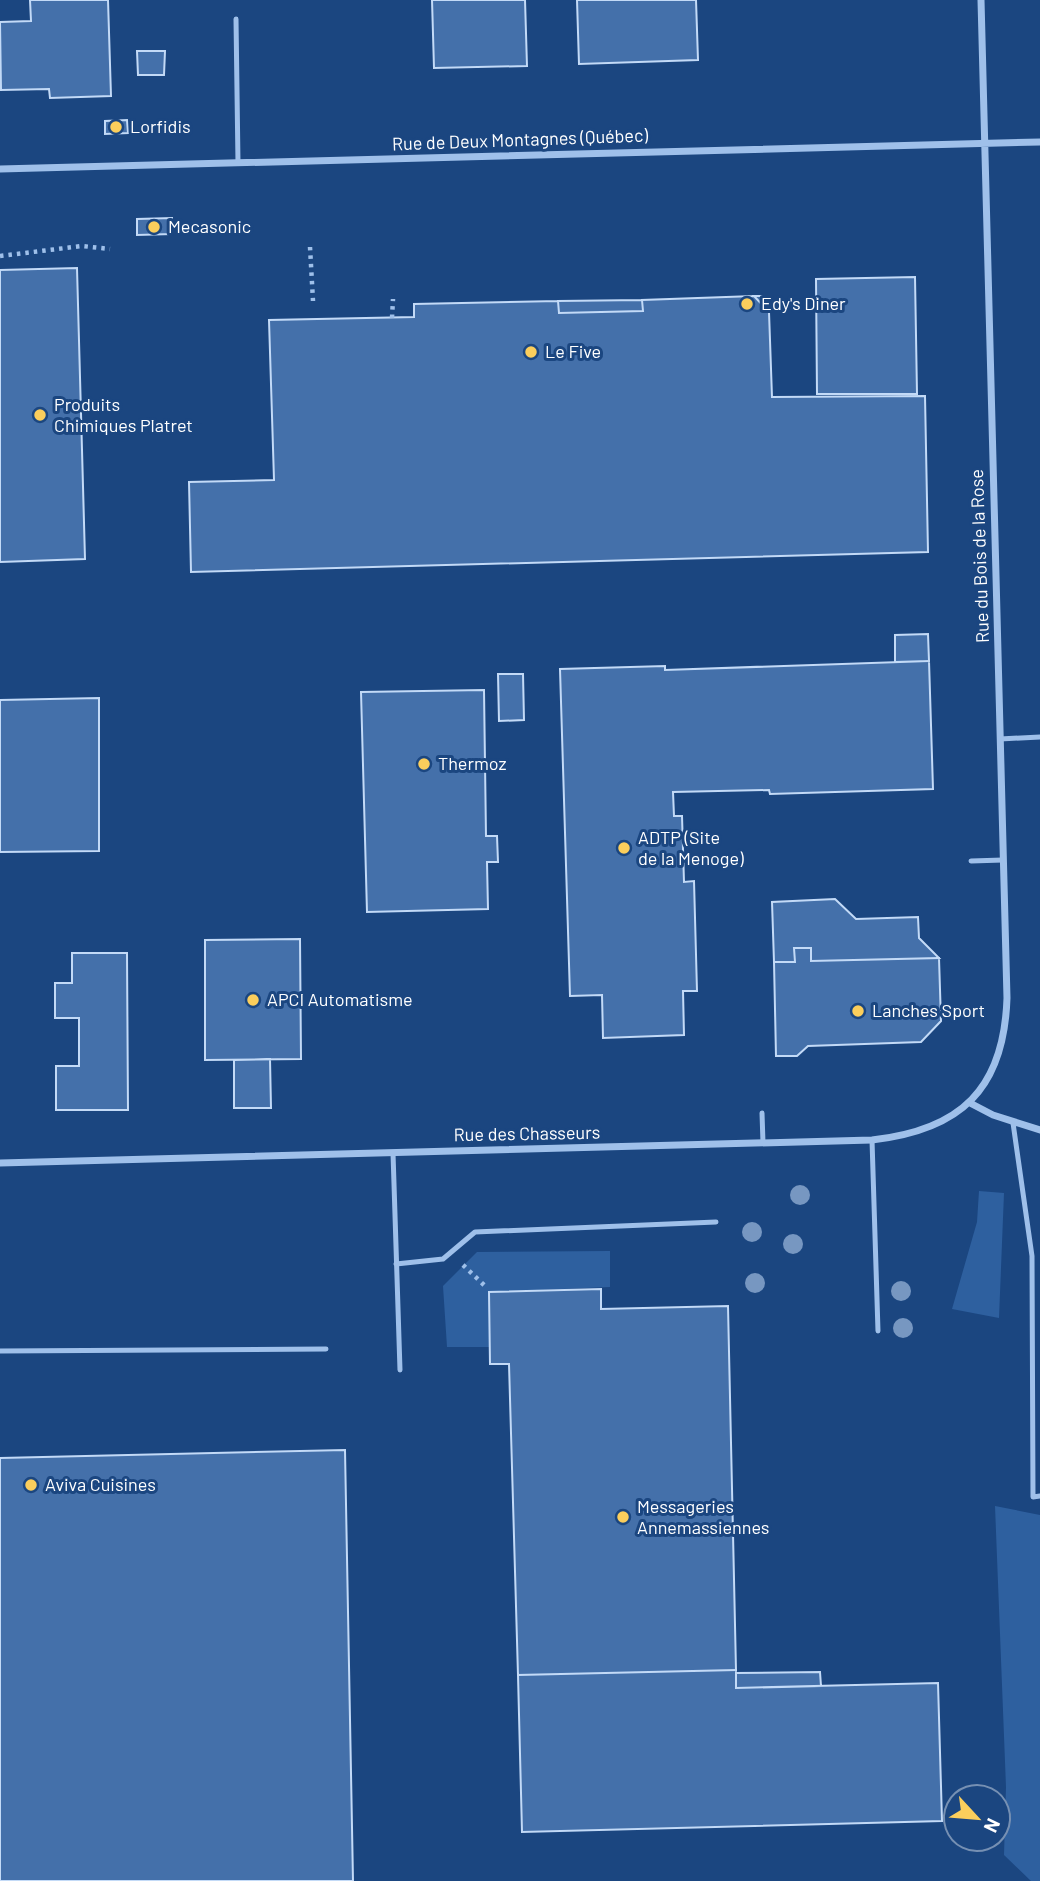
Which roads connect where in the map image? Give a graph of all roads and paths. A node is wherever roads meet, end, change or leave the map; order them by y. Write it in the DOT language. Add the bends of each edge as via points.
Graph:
graph roads {
  1 [pos="981,0"];
  2 [pos="236,19"];
  3 [pos="1040,142"];
  4 [pos="984,143"];
  5 [pos="238,163"];
  6 [pos="0,169"];
  7 [pos="310,247"];
  8 [pos="110,249"];
  9 [pos="0,256"];
  10 [pos="393,299"];
  11 [pos="313,301"];
  12 [pos="392,318"];
  13 [pos="1040,737"];
  14 [pos="1000,739"];
  15 [pos="1003,860"];
  16 [pos="971,861"];
  17 [pos="970,1103"];
  18 [pos="762,1112"];
  19 [pos="1013,1123"];
  20 [pos="1040,1130"];
  21 [pos="872,1140"];
  22 [pos="763,1143"];
  23 [pos="393,1153"];
  24 [pos="0,1163"];
  25 [pos="716,1222"];
  26 [pos="450,1252"];
  27 [pos="396,1264"];
  28 [pos="484,1285"];
  29 [pos="878,1331"];
  30 [pos="326,1349"];
  31 [pos="0,1351"];
  32 [pos="400,1370"];
  33 [pos="1040,1496"];
  1 -- 4 [label="street, Rue du Bois de la Rose"];
  2 -- 5 [label="lane"];
  3 -- 4 [label="street, Rue de Deux Montagnes (Québec)"];
  4 -- 5 [label="street, Rue de Deux Montagnes (Québec)"];
  4 -- 14 [label="street, Rue du Bois de la Rose"];
  5 -- 6 [label="street, Rue de Deux Montagnes (Québec)"];
  7 -- 11 [label="path"];
  8 -- 9 [label="path" via="82,246"];
  10 -- 12 [label="path"];
  13 -- 14 [label="lane"];
  14 -- 15 [label="street, Rue du Bois de la Rose"];
  15 -- 16 [label="lane"];
  15 -- 17 [label="street, Rue du Bois de la Rose" via="1006,1017 1002,1043"];
  17 -- 19 [label="street"];
  17 -- 21 [label="street, Rue des Chasseurs" via="934,1127"];
  18 -- 22 [label="lane"];
  19 -- 20 [label="street"];
  19 -- 33 [label="lane" via="1032,1256 1033,1497"];
  21 -- 22 [label="street, Rue des Chasseurs"];
  21 -- 29 [label="lane"];
  22 -- 23 [label="street, Rue des Chasseurs"];
  23 -- 24 [label="street, Rue des Chasseurs"];
  23 -- 27 [label="lane"];
  25 -- 26 [label="lane" via="475,1233"];
  26 -- 27 [label="lane" via="443,1259"];
  26 -- 28 [label="path"];
  27 -- 32 [label="lane"];
  30 -- 31 [label="lane"];
}
